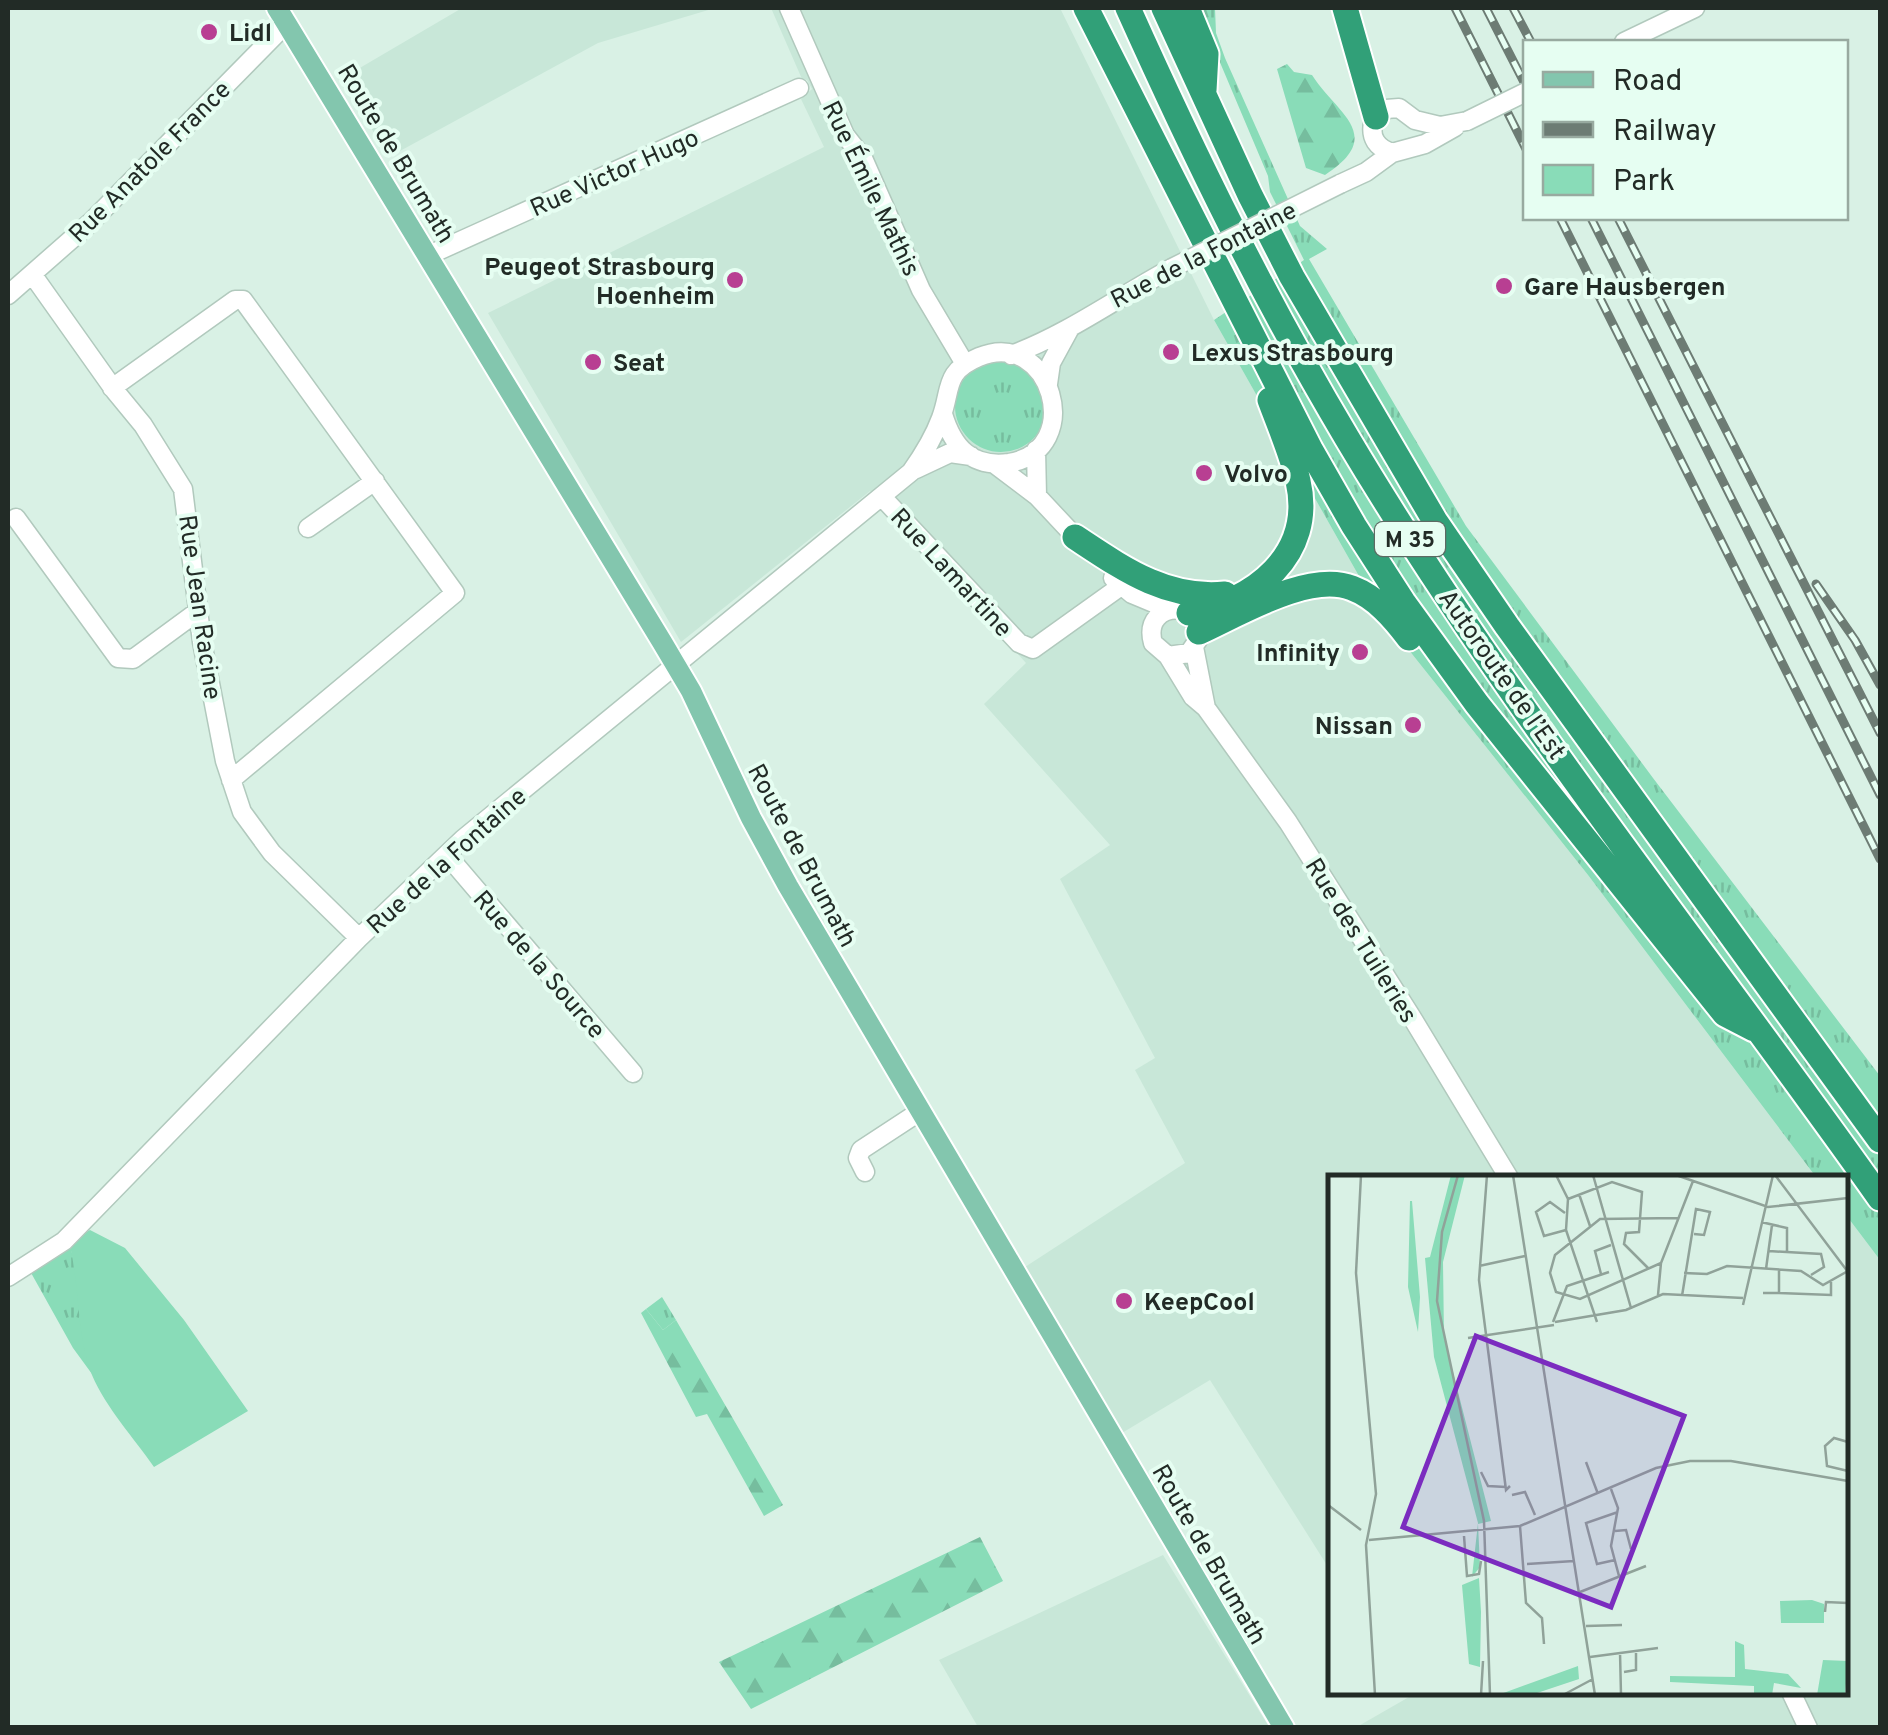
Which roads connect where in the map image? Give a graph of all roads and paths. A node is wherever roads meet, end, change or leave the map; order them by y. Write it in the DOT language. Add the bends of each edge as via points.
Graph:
graph roads {
  1 [pos="789,8"];
  2 [pos="1086,8"];
  3 [pos="1128,8"];
  4 [pos="1164,8"];
  5 [pos="1187,8"];
  6 [pos="1344,8"];
  7 [pos="1695,8"];
  8 [pos="282,15"];
  9 [pos="1628,40"];
  10 [pos="800,88"];
  11 [pos="1523,93"];
  12 [pos="1204,96"];
  13 [pos="1415,120"];
  14 [pos="1467,120"];
  15 [pos="1376,129"];
  16 [pos="1411,146"];
  17 [pos="1392,152"];
  18 [pos="1340,184"];
  19 [pos="430,256"];
  20 [pos="32,274"];
  21 [pos="8,295"];
  22 [pos="1239,310"];
  23 [pos="1069,330"];
  24 [pos="1010,355"];
  25 [pos="965,364"];
  26 [pos="1048,384"];
  27 [pos="112,388"];
  28 [pos="943,414"];
  29 [pos="1036,450"];
  30 [pos="970,456"];
  31 [pos="996,464"];
  32 [pos="912,472"];
  33 [pos="375,481"];
  34 [pos="1037,496"];
  35 [pos="882,498"];
  36 [pos="16,518"];
  37 [pos="308,528"];
  38 [pos="1075,537"];
  39 [pos="1263,582"];
  40 [pos="1126,590"];
  41 [pos="197,612"];
  42 [pos="1188,625"];
  43 [pos="1151,630"];
  44 [pos="1168,656"];
  45 [pos="675,666"];
  46 [pos="1206,708"];
  47 [pos="1505,740"];
  48 [pos="231,780"];
  49 [pos="446,854"];
  50 [pos="360,938"];
  51 [pos="1759,1031"];
  52 [pos="634,1073"];
  53 [pos="918,1112"];
  54 [pos="1880,1140"];
  55 [pos="865,1172"];
  56 [pos="1507,1175"];
  57 [pos="1880,1198"];
  58 [pos="8,1277"];
  59 [pos="1792,1695"];
  60 [pos="1284,1728"];
  61 [pos="1808,1728"];
  1 -- 25 [label="street, Rue Émile Mathis" via="921,290"];
  2 -- 22 [label="highway"];
  3 -- 51 [label="highway, Autoroute de l’Est / M 35" via="1222,211 1348,439 1478,643"];
  4 -- 12 [label="highway, Autoroute de l’Est / M 35"];
  5 -- 12 [label="highway" via="1206,54"];
  6 -- 15 [label="highway"];
  7 -- 9 [label="street"];
  8 -- 19 [label="main road, Route de Brumath"];
  8 -- 20 [label="street, Rue Anatole France" via="90,222"];
  10 -- 19 [label="street, Rue Victor Hugo"];
  11 -- 14 [label="street, Rue de la Fontaine, bridge"];
  12 -- 54 [label="highway, Autoroute de l’Est / M 35" via="1318,325 1435,521"];
  13 -- 14 [label="street, Rue de la Fontaine" via="1440,126"];
  13 -- 15 [label="street, Rue de la Fontaine" via="1399,108 1386,109"];
  13 -- 16 [label="street" via="1418,134"];
  14 -- 16 [label="street, Rue de la Fontaine"];
  15 -- 17 [label="street"];
  15 -- 18 [label="street, Rue de la Fontaine"];
  16 -- 17 [label="street, Rue de la Fontaine"];
  17 -- 18 [label="street, Rue de la Fontaine"];
  18 -- 23 [label="street, Rue de la Fontaine, bridge" via="1112,300"];
  19 -- 45 [label="main road, Route de Brumath"];
  20 -- 21 [label="street, Rue Anatole France"];
  20 -- 27 [label="street, Rue Jean Racine"];
  22 -- 39 [label="highway" via="1300,500 1294,540"];
  22 -- 47 [label="highway" via="1354,526"];
  23 -- 24 [label="street, Rue de la Fontaine"];
  23 -- 26 [label="street"];
  24 -- 25 [label="street, Rue de la Fontaine" via="984,355"];
  24 -- 26 [label="street" via="1035,366"];
  25 -- 28 [label="street, Rue de la Fontaine" via="945,393"];
  26 -- 29 [label="street" via="1054,416"];
  27 -- 33 [label="street" via="243,300"];
  27 -- 41 [label="street, Rue Jean Racine" via="183,489"];
  28 -- 30 [label="street" via="950,436"];
  28 -- 32 [label="street, Rue de la Fontaine"];
  29 -- 31 [label="street"];
  29 -- 34 [label="street"];
  30 -- 31 [label="street, Rue de la Fontaine"];
  30 -- 32 [label="street, Rue de la Fontaine" via="950,452"];
  31 -- 34 [label="street, Rue des Tuileries"];
  32 -- 35 [label="street, Rue de la Fontaine"];
  33 -- 37 [label="street"];
  33 -- 48 [label="street" via="456,593"];
  34 -- 38 [label="street, Rue des Tuileries"];
  35 -- 40 [label="street, Rue Lamartine" via="1019,643 1033,649"];
  35 -- 45 [label="street, Rue de la Fontaine"];
  36 -- 41 [label="street" via="118,658 132,659"];
  38 -- 39 [label="highway" via="1172,591 1211,595"];
  38 -- 40 [label="street, Rue des Tuileries"];
  39 -- 42 [label="highway"];
  40 -- 42 [label="street, Rue des Tuileries"];
  40 -- 43 [label="street, Rue des Tuileries"];
  41 -- 48 [label="street, Rue Jean Racine"];
  42 -- 43 [label="street" via="1156,617"];
  42 -- 44 [label="street" via="1182,656"];
  42 -- 46 [label="street, Rue des Tuileries"];
  42 -- 47 [label="highway" via="1302,588 1354,588 1390,614 1474,716"];
  43 -- 44 [label="street, Rue des Tuileries" via="1156,649"];
  44 -- 46 [label="street, Rue des Tuileries"];
  45 -- 49 [label="street, Rue de la Fontaine"];
  45 -- 53 [label="main road, Route de Brumath" via="780,872"];
  46 -- 56 [label="street, Rue des Tuileries" via="1288,822"];
  47 -- 51 [label="highway" via="1724,1014"];
  48 -- 50 [label="street, Rue Jean Racine" via="262,841"];
  49 -- 50 [label="street, Rue de la Fontaine"];
  49 -- 52 [label="street, Rue de la Source"];
  50 -- 58 [label="street, Rue de la Fontaine" via="64,1240"];
  51 -- 57 [label="highway, Autoroute de l’Est / M 35"];
  53 -- 55 [label="street" via="861,1150"];
  53 -- 60 [label="main road, Route de Brumath"];
  59 -- 61 [label="street"];
}
